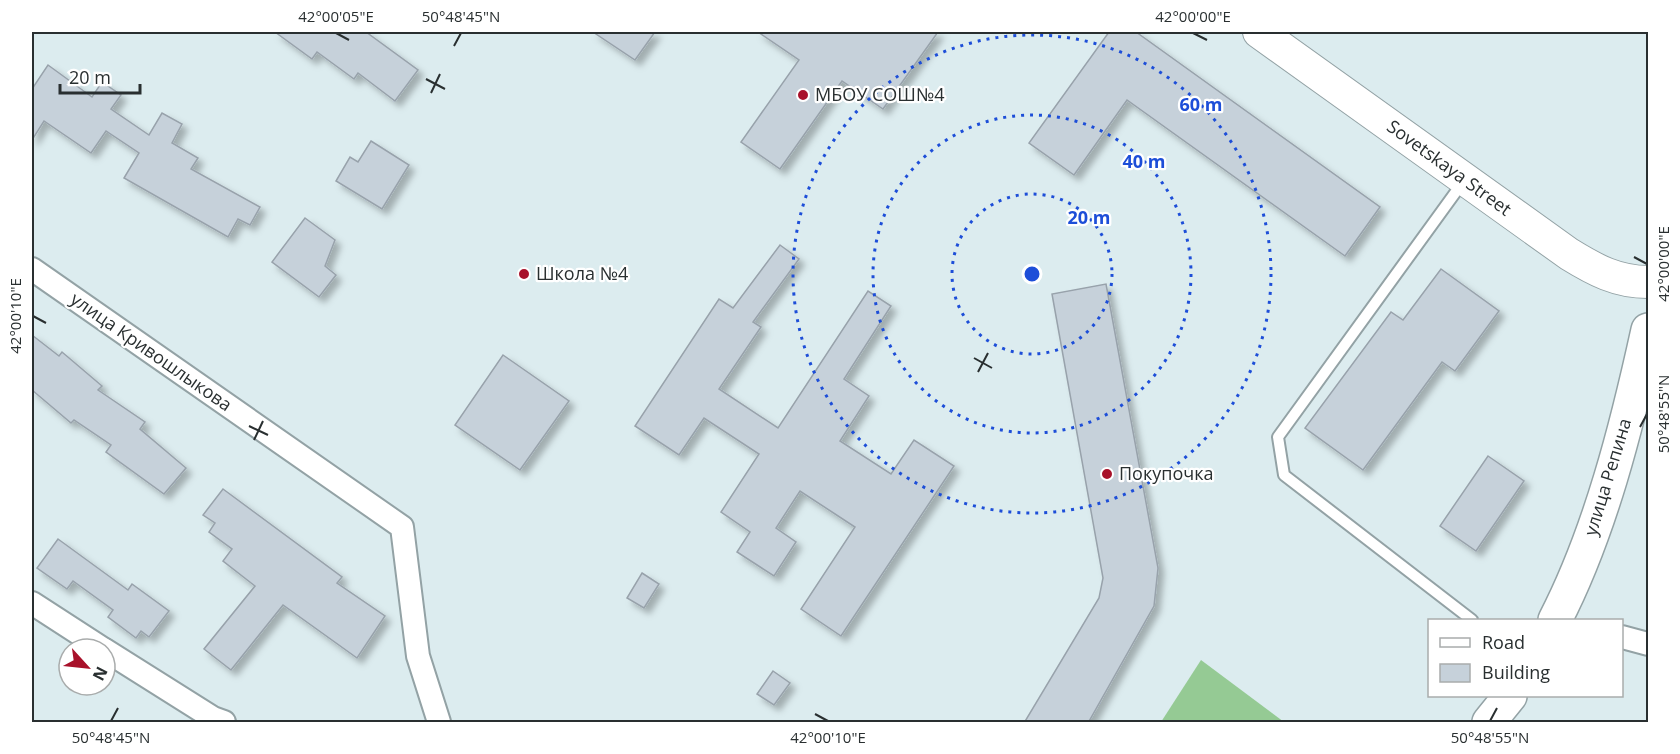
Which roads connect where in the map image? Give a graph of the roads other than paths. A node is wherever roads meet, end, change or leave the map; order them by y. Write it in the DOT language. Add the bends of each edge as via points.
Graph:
graph roads {
  1 [pos="1259,32"];
  2 [pos="1465,179"];
  3 [pos="32,269"];
  4 [pos="1648,282"];
  5 [pos="1648,330"];
  6 [pos="32,603"];
  7 [pos="1469,619"];
  8 [pos="1555,619"];
  9 [pos="84,637"];
  10 [pos="1623,637"];
  11 [pos="1648,644"];
  12 [pos="117,658"];
  13 [pos="1509,697"];
  14 [pos="224,723"];
  15 [pos="439,723"];
  16 [pos="1489,723"];
  1 -- 2 [label="main road, Sovetskaya Street"];
  2 -- 4 [label="main road, Sovetskaya Street" via="1601,273 1629,282"];
  2 -- 7 [label="lane" via="1278,437 1284,476"];
  3 -- 15 [label="street, улица Кривошлыкова" via="402,527 418,656"];
  5 -- 8 [label="main road, улица Репина" via="1609,480"];
  6 -- 9 [label="street"];
  10 -- 11 [label="street"];
  12 -- 14 [label="street"];
  13 -- 16 [label="main road"];
}
